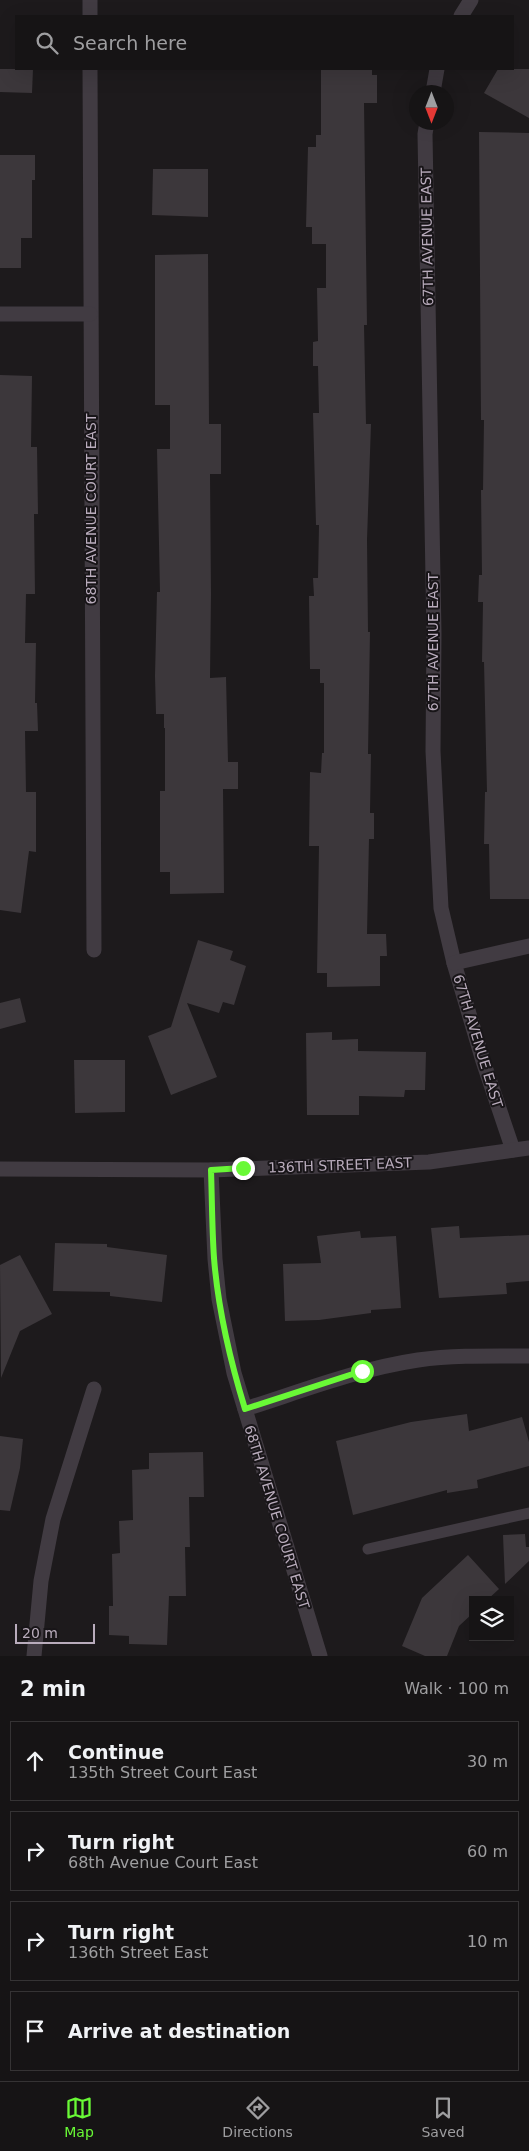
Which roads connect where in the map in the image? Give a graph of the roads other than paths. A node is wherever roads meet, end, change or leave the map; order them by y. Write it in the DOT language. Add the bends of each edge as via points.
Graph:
graph roads {
  1 [pos="90,0"];
  2 [pos="471,0"];
  3 [pos="90,15"];
  4 [pos="462,15"];
  5 [pos="90,70"];
  6 [pos="437,70"];
  7 [pos="434,85"];
  8 [pos="426,130"];
  9 [pos="0,314"];
  10 [pos="90,314"];
  11 [pos="529,946"];
  12 [pos="94,950"];
  13 [pos="454,964"];
  14 [pos="529,1148"];
  15 [pos="513,1150"];
  16 [pos="0,1169"];
  17 [pos="211,1170"];
  18 [pos="529,1356"];
  19 [pos="94,1389"];
  20 [pos="245,1409"];
  21 [pos="529,1513"];
  22 [pos="368,1549"];
  23 [pos="34,1656"];
  24 [pos="320,1656"];
  1 -- 3 [label="street"];
  2 -- 4 [label="street"];
  5 -- 10 [label="street, 68TH AVENUE COURT EAST"];
  6 -- 7 [label="street"];
  8 -- 13 [label="street, 67TH AVENUE EAST" via="433,751 441,908"];
  9 -- 10 [label="street"];
  10 -- 12 [label="street, 68TH AVENUE COURT EAST"];
  11 -- 13 [label="street"];
  13 -- 15 [label="street, 67TH AVENUE EAST"];
  14 -- 15 [label="street, 136TH STREET EAST"];
  15 -- 17 [label="street, 136TH STREET EAST" via="430,1162"];
  16 -- 17 [label="street, 136TH STREET EAST"];
  17 -- 20 [label="street, 68TH AVENUE COURT EAST" via="219,1299"];
  18 -- 20 [label="street" via="419,1360 362,1371"];
  19 -- 23 [label="street" via="53,1520 41,1581"];
  20 -- 24 [label="street, 68TH AVENUE COURT EAST"];
  21 -- 22 [label="lane"];
}
